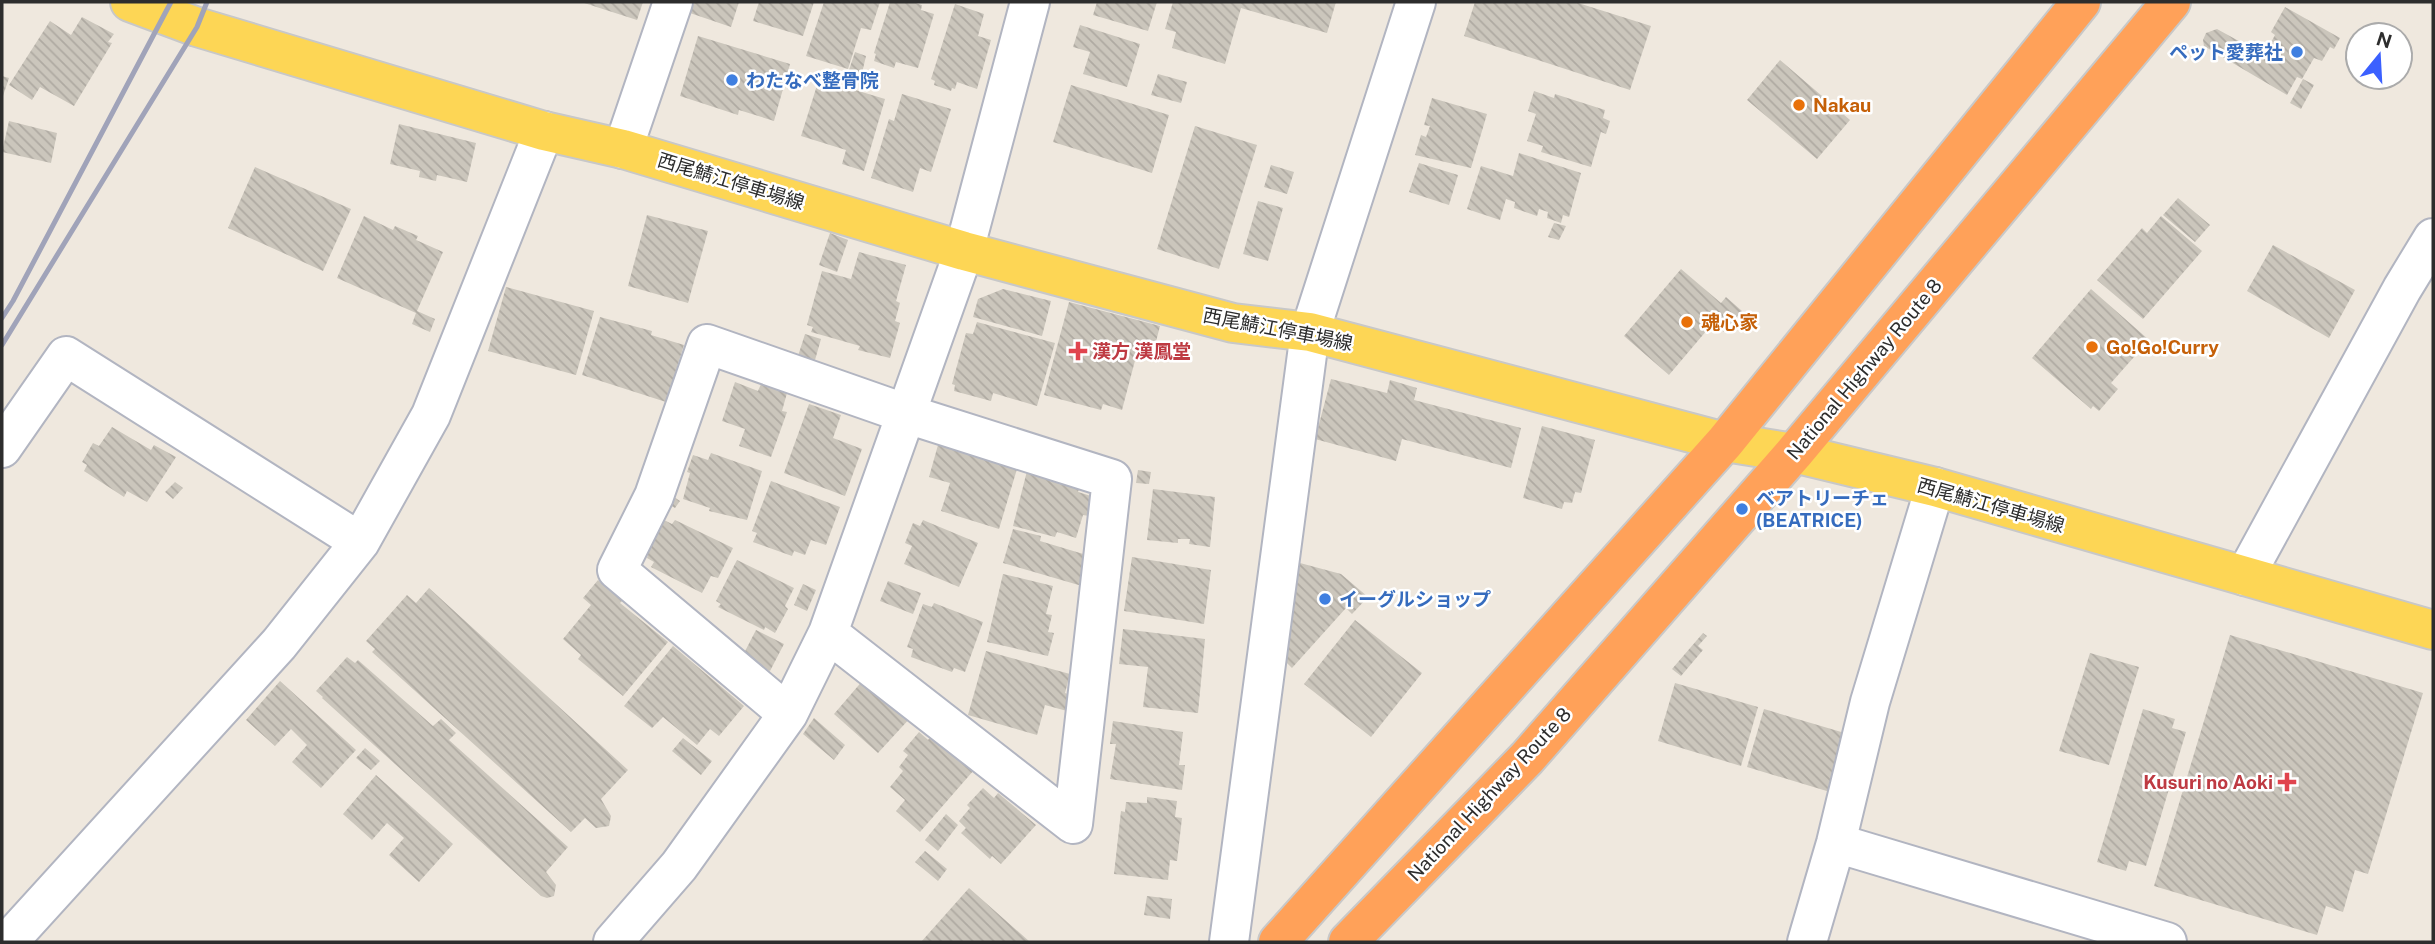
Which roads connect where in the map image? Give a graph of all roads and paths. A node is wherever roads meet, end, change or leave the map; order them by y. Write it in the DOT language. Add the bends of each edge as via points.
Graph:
graph roads {
  1 [pos="130,2"];
  2 [pos="673,2"];
  3 [pos="1030,2"];
  4 [pos="1416,2"];
  5 [pos="2081,2"];
  6 [pos="2171,2"];
  7 [pos="544,131"];
  8 [pos="623,149"];
  9 [pos="2433,238"];
  10 [pos="964,250"];
  11 [pos="1310,332"];
  12 [pos="907,414"];
  13 [pos="1725,442"];
  14 [pos="2,448"];
  15 [pos="1794,453"];
  16 [pos="1935,487"];
  17 [pos="360,542"];
  18 [pos="2245,576"];
  19 [pos="2433,630"];
  20 [pos="828,633"];
  21 [pos="788,714"];
  22 [pos="1836,843"];
  23 [pos="8,942"];
  24 [pos="613,942"];
  25 [pos="1229,942"];
  26 [pos="1278,942"];
  27 [pos="1348,942"];
  28 [pos="1808,942"];
  29 [pos="2167,942"];
  1 -- 7 [label="main road, 西尾鯖江停車場線" via="197,27"];
  2 -- 8 [label="street"];
  3 -- 10 [label="street"];
  4 -- 11 [label="street"];
  5 -- 13 [label="highway"];
  6 -- 15 [label="highway, National Highway Route 8"];
  7 -- 8 [label="main road, 西尾鯖江停車場線"];
  7 -- 17 [label="street" via="430,415"];
  8 -- 10 [label="main road, 西尾鯖江停車場線"];
  9 -- 18 [label="street"];
  10 -- 11 [label="main road, 西尾鯖江停車場線" via="1233,323"];
  10 -- 12 [label="street"];
  11 -- 13 [label="main road, 西尾鯖江停車場線"];
  11 -- 25 [label="street"];
  12 -- 20 [label="street"];
  12 -- 20 [label="street" via="1112,479 1073,824"];
  12 -- 21 [label="street" via="707,344 654,496 617,570"];
  13 -- 15 [label="main road, 西尾鯖江停車場線"];
  13 -- 26 [label="highway"];
  14 -- 17 [label="street" via="66,356"];
  15 -- 16 [label="main road, 西尾鯖江停車場線"];
  15 -- 27 [label="highway, National Highway Route 8" via="1527,758"];
  16 -- 18 [label="main road, 西尾鯖江停車場線"];
  16 -- 22 [label="street" via="1870,702"];
  17 -- 23 [label="street" via="279,643"];
  18 -- 19 [label="main road, 西尾鯖江停車場線"];
  20 -- 21 [label="street"];
  21 -- 24 [label="street" via="679,866"];
  22 -- 28 [label="street"];
  22 -- 29 [label="street"];
}
